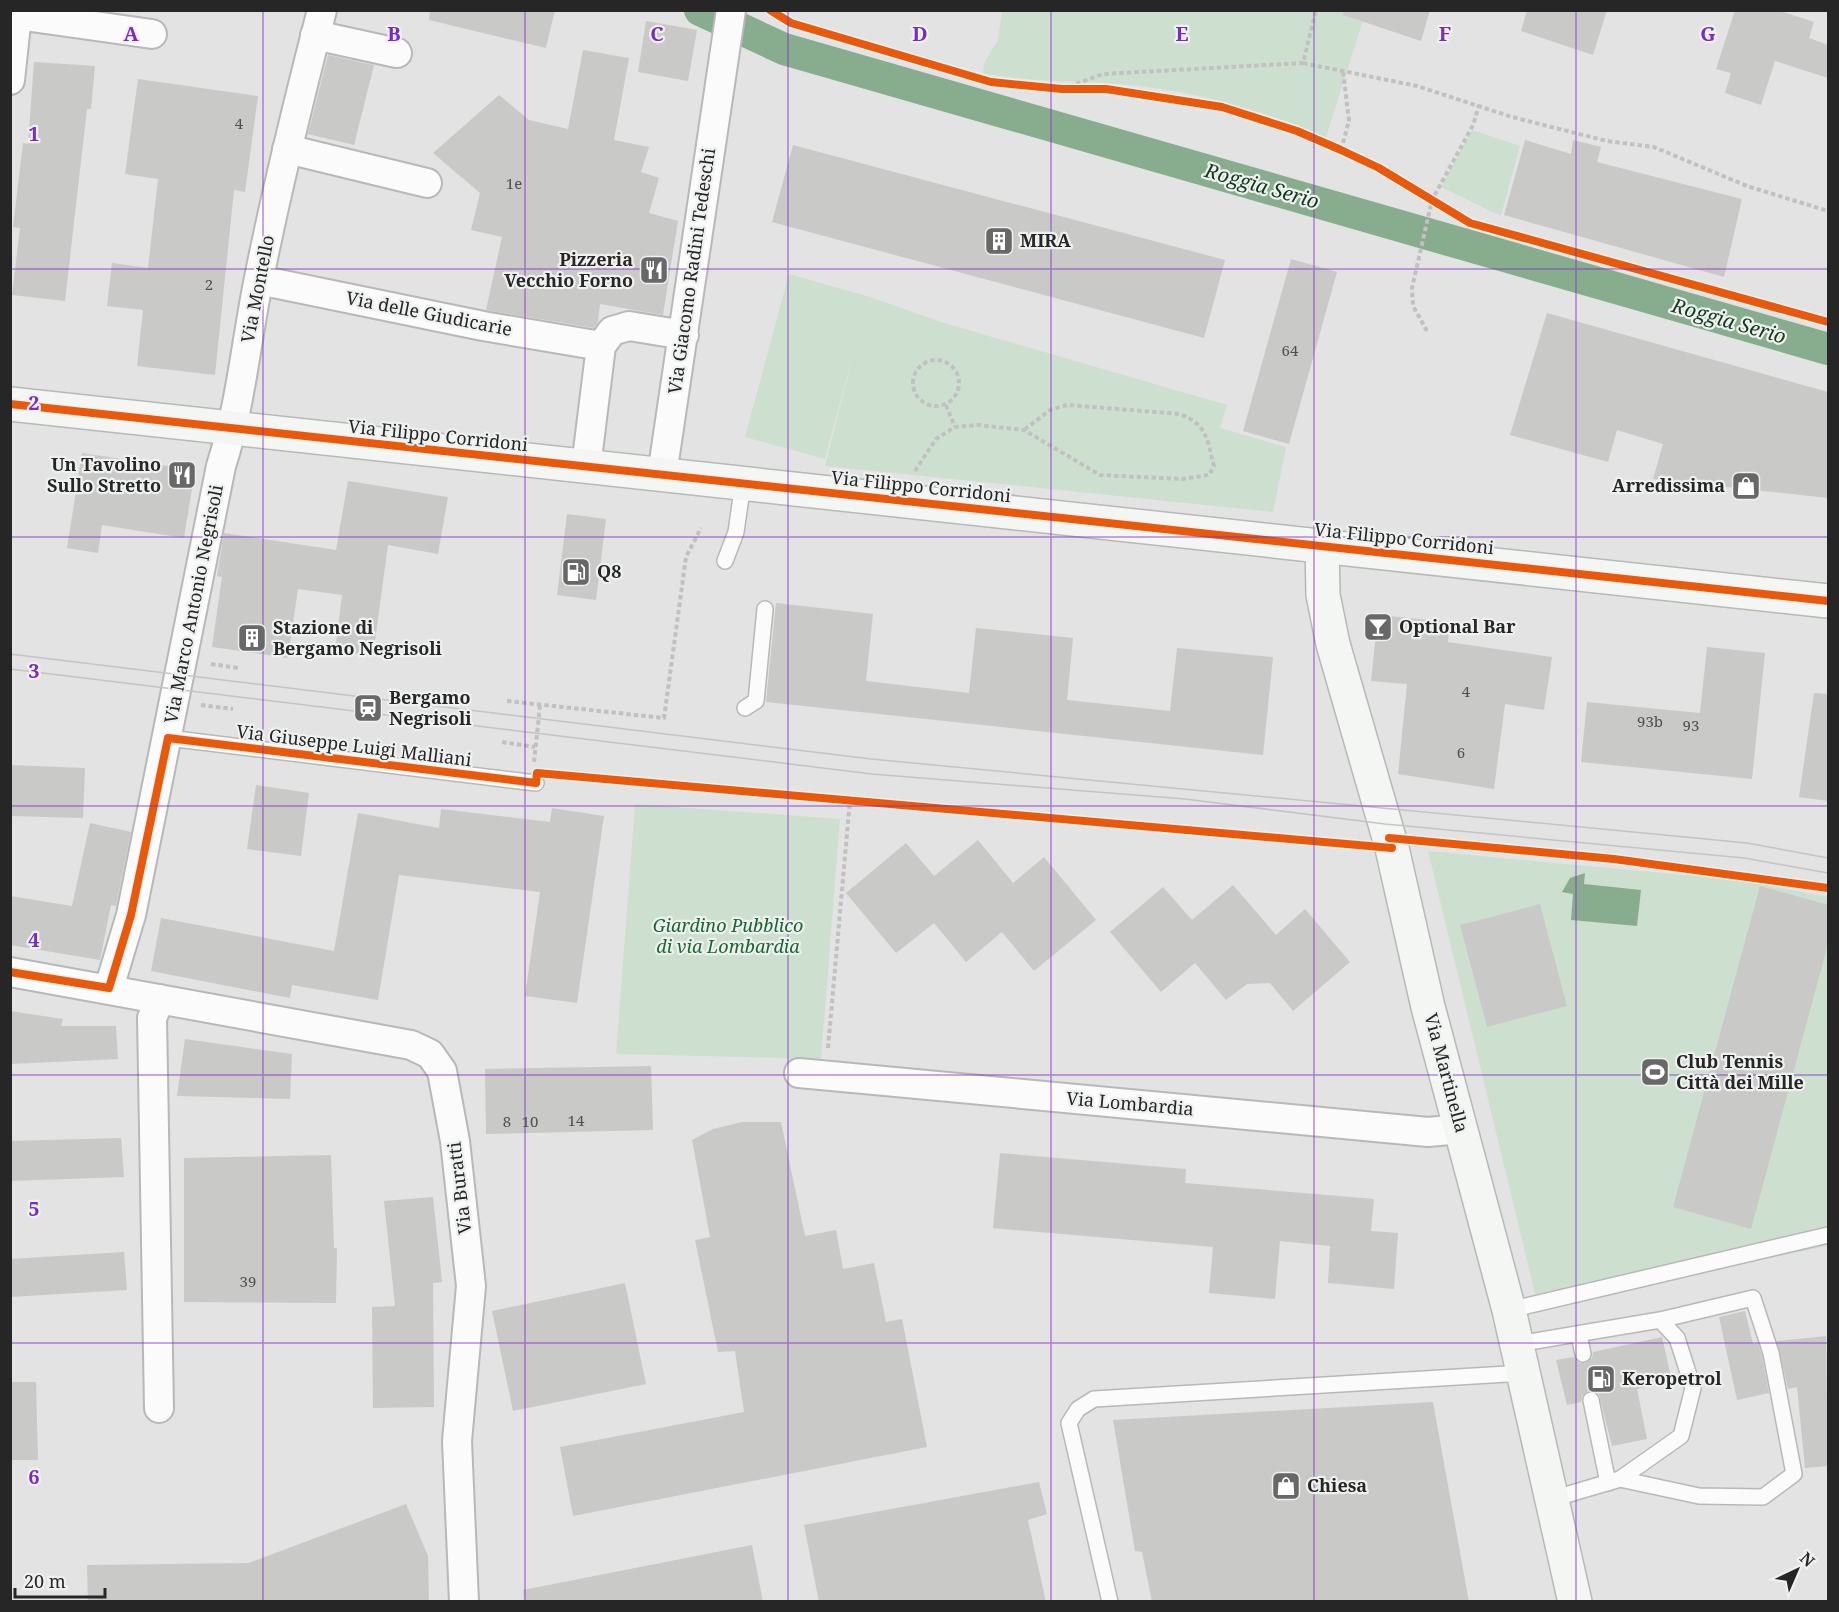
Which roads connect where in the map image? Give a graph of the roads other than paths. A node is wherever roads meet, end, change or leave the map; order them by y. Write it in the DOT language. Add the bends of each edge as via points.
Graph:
graph roads {
  1 [pos="731,13"];
  2 [pos="14,15"];
  3 [pos="319,23"];
  4 [pos="152,34"];
  5 [pos="397,52"];
  6 [pos="10,80"];
  7 [pos="287,149"];
  8 [pos="427,183"];
  9 [pos="259,280"];
  10 [pos="684,335"];
  11 [pos="601,346"];
  12 [pos="10,404"];
  13 [pos="233,430"];
  14 [pos="586,467"];
  15 [pos="662,475"];
  16 [pos="743,483"];
  17 [pos="1322,544"];
  18 [pos="725,561"];
  19 [pos="1828,601"];
  20 [pos="765,609"];
  21 [pos="746,708"];
  22 [pos="168,738"];
  23 [pos="537,778"];
  24 [pos="10,972"];
  25 [pos="109,988"];
  26 [pos="160,999"];
  27 [pos="812,1074"];
  28 [pos="1461,1129"];
  29 [pos="1828,1235"];
  30 [pos="1509,1310"];
  31 [pos="1660,1320"];
  32 [pos="1579,1335"];
  33 [pos="1583,1354"];
  34 [pos="1520,1359"];
  35 [pos="1591,1400"];
  36 [pos="159,1408"];
  37 [pos="1614,1481"];
  38 [pos="1552,1498"];
  39 [pos="464,1602"];
  40 [pos="1110,1602"];
  41 [pos="1575,1602"];
  1 -- 10 [label="street, Via Giacomo Radini Tedeschi"];
  2 -- 4 [label="street"];
  2 -- 6 [label="street"];
  3 -- 5 [label="street, Via Montello"];
  3 -- 7 [label="street, Via Montello"];
  7 -- 8 [label="street"];
  7 -- 9 [label="street, Via Montello"];
  9 -- 11 [label="street, Via delle Giudicarie"];
  9 -- 13 [label="street, Via Montello"];
  10 -- 11 [label="street" via="629,326 612,331"];
  10 -- 15 [label="street, Via Giacomo Radini Tedeschi"];
  11 -- 14 [label="street"];
  12 -- 13 [label="street, Via Filippo Corridoni"];
  13 -- 14 [label="street, Via Filippo Corridoni"];
  13 -- 22 [label="street, Via Marco Antonio Negrisoli" via="221,466"];
  14 -- 15 [label="street, Via Filippo Corridoni"];
  15 -- 16 [label="street, Via Filippo Corridoni"];
  16 -- 17 [label="street, Via Filippo Corridoni"];
  16 -- 18 [label="lane" via="736,532"];
  17 -- 19 [label="street, Via Filippo Corridoni"];
  17 -- 28 [label="street, Via Martinella" via="1323,595 1333,644 1392,848"];
  20 -- 21 [label="lane" via="756,701"];
  22 -- 23 [label="lane, Via Giuseppe Luigi Malliani"];
  22 -- 25 [label="street, Via Marco Antonio Negrisoli" via="131,915"];
  24 -- 25 [label="street, Via Buratti"];
  25 -- 26 [label="street, Via Buratti"];
  26 -- 36 [label="street" via="153,1018"];
  26 -- 39 [label="street, Via Buratti" via="411,1044 430,1054 442,1071 471,1286 457,1441"];
  27 -- 28 [label="street, Via Lombardia" via="1428,1132"];
  28 -- 30 [label="street, Via Martinella"];
  29 -- 30 [label="lane"];
  30 -- 34 [label="street, Via Martinella"];
  31 -- 32 [label="lane"];
  31 -- 37 [label="lane" via="1677,1338 1693,1388 1681,1436"];
  31 -- 37 [label="lane" via="1753,1298 1771,1353 1794,1474 1763,1497 1699,1496"];
  32 -- 33 [label="lane"];
  32 -- 34 [label="lane"];
  34 -- 38 [label="street, Via Martinella"];
  34 -- 40 [label="lane" via="1094,1399 1078,1409 1069,1423"];
  35 -- 37 [label="lane"];
  37 -- 38 [label="lane"];
  38 -- 41 [label="street, Via Martinella"];
}
